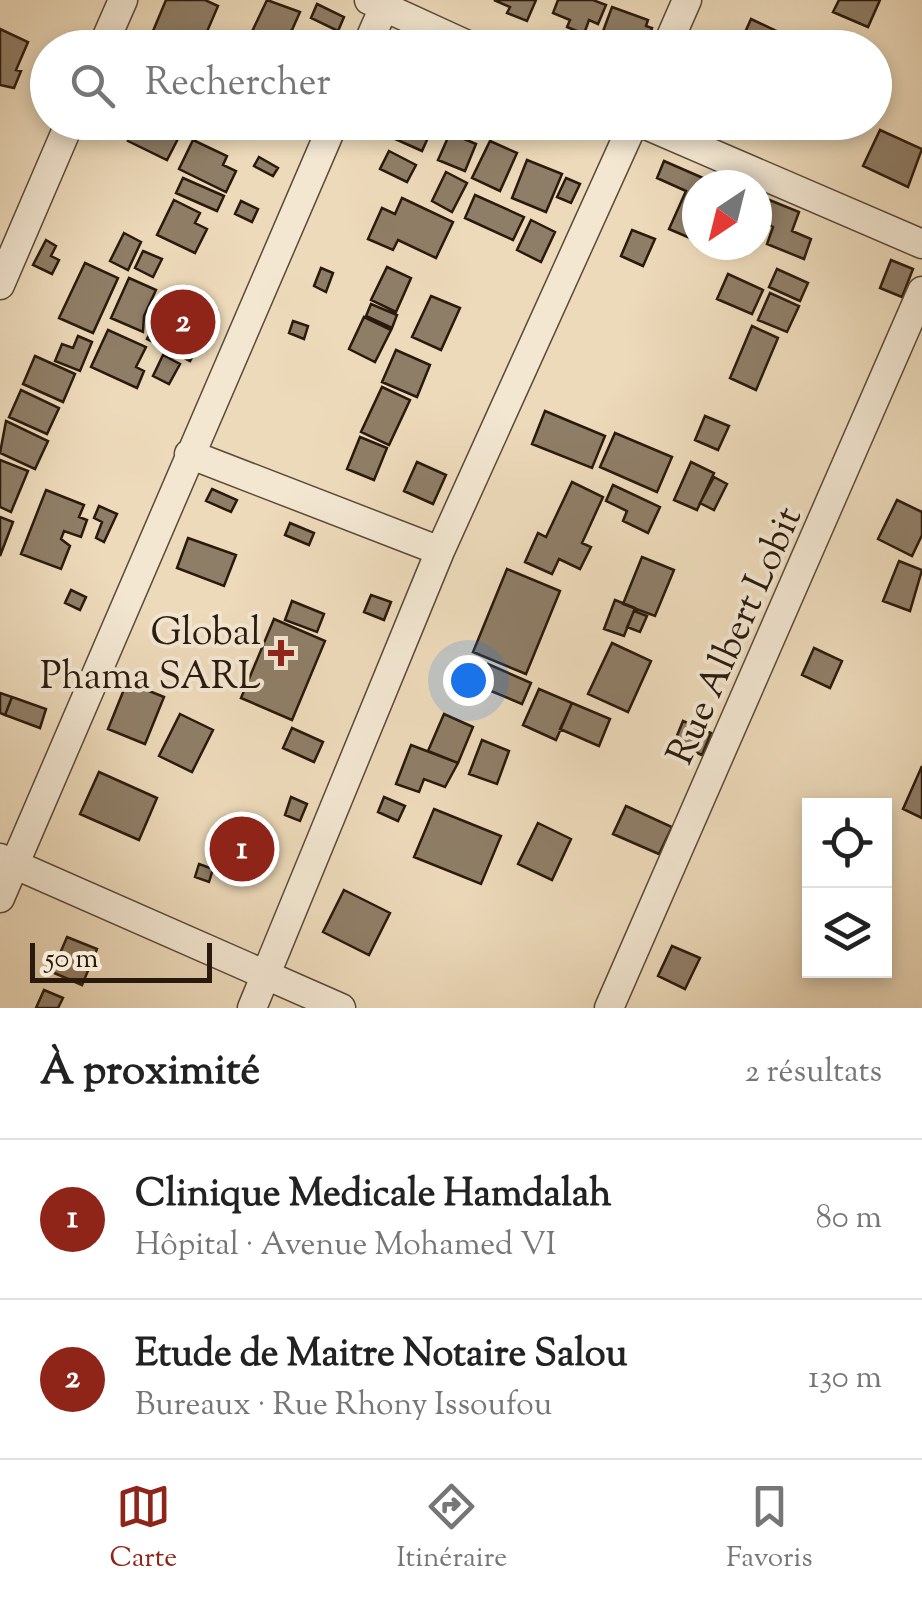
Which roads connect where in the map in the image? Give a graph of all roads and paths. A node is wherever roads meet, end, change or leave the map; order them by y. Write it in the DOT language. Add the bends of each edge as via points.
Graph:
graph roads {
  1 [pos="123,0"];
  2 [pos="687,0"];
  3 [pos="380,2"];
  4 [pos="110,30"];
  5 [pos="371,30"];
  6 [pos="437,30"];
  7 [pos="674,30"];
  8 [pos="62,140"];
  9 [pos="326,140"];
  10 [pos="628,140"];
  11 [pos="678,140"];
  12 [pos="922,244"];
  13 [pos="0,285"];
  14 [pos="922,291"];
  15 [pos="189,454"];
  16 [pos="440,552"];
  17 [pos="8,861"];
  18 [pos="0,898"];
  19 [pos="266,975"];
  20 [pos="252,1008"];
  21 [pos="341,1008"];
  22 [pos="609,1008"];
  1 -- 4 [label="street"];
  2 -- 7 [label="street"];
  3 -- 5 [label="street"];
  3 -- 6 [label="street"];
  8 -- 13 [label="street"];
  9 -- 15 [label="street"];
  10 -- 16 [label="street"];
  11 -- 12 [label="street"];
  14 -- 22 [label="street, Rue Albert Lobit"];
  15 -- 16 [label="street"];
  15 -- 17 [label="street"];
  16 -- 19 [label="street"];
  17 -- 18 [label="street"];
  17 -- 19 [label="street"];
  19 -- 20 [label="street"];
  19 -- 21 [label="street"];
}
